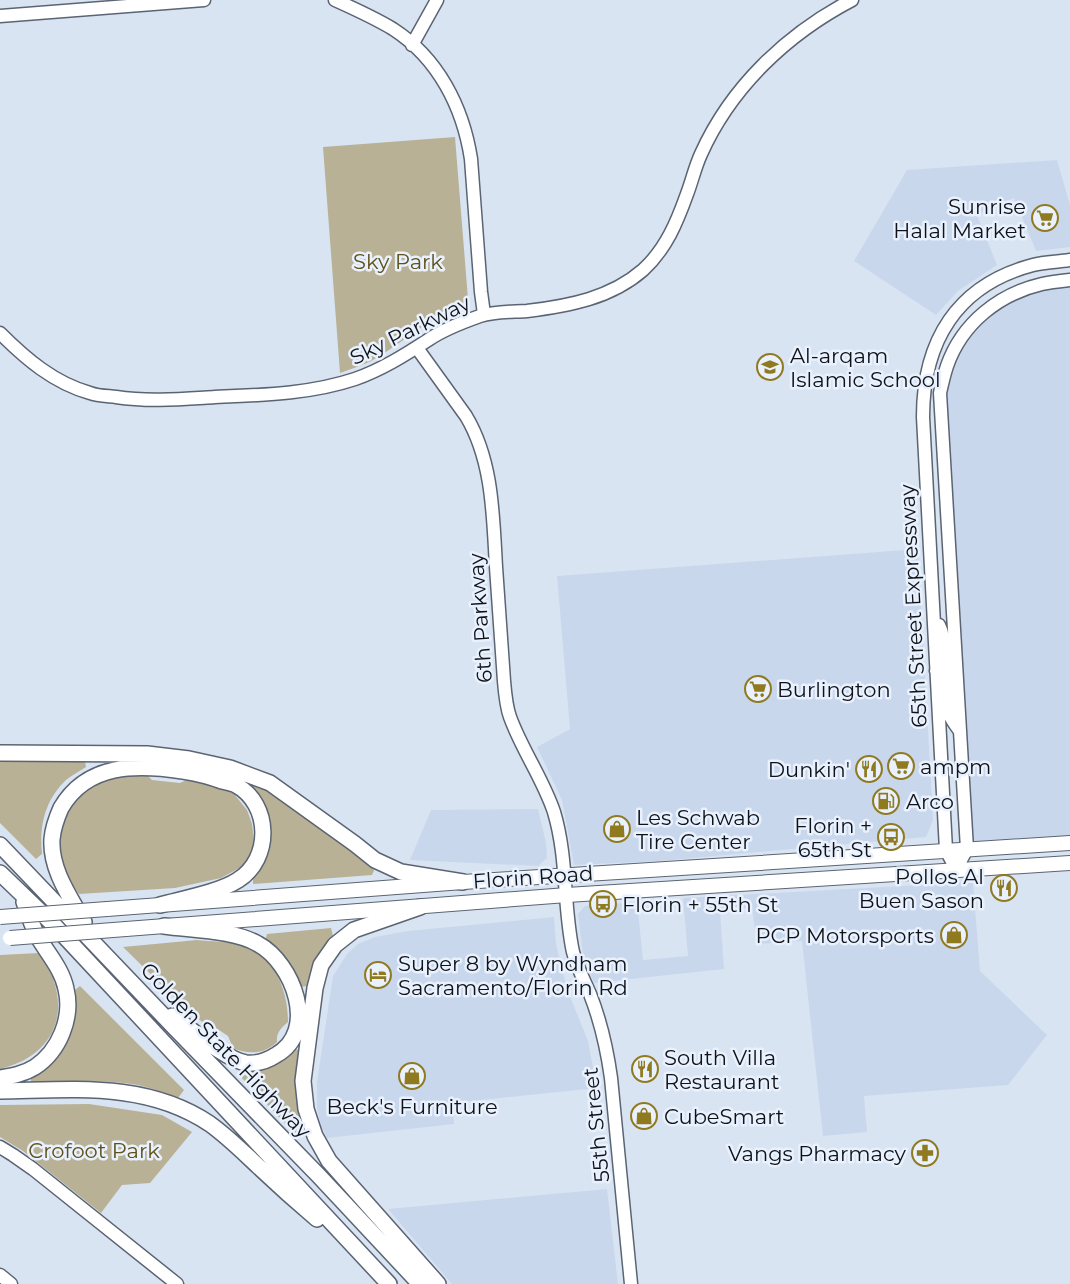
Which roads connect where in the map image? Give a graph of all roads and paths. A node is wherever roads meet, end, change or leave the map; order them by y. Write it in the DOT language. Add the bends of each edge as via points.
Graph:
graph roads {
  1 [pos="204,0"];
  2 [pos="335,0"];
  3 [pos="437,0"];
  4 [pos="852,0"];
  5 [pos="0,16"];
  6 [pos="412,45"];
  7 [pos="1070,260"];
  8 [pos="1070,280"];
  9 [pos="484,314"];
  10 [pos="0,333"];
  11 [pos="417,348"];
  12 [pos="928,505"];
  13 [pos="929,534"];
  14 [pos="948,534"];
  15 [pos="949,559"];
  16 [pos="933,614"];
  17 [pos="936,671"];
  18 [pos="957,679"];
  19 [pos="960,731"];
  20 [pos="0,753"];
  21 [pos="1070,843"];
  22 [pos="0,845"];
  23 [pos="967,849"];
  24 [pos="946,850"];
  25 [pos="1070,863"];
  26 [pos="956,869"];
  27 [pos="0,873"];
  28 [pos="566,875"];
  29 [pos="463,882"];
  30 [pos="20,894"];
  31 [pos="567,895"];
  32 [pos="160,905"];
  33 [pos="420,907"];
  34 [pos="0,917"];
  35 [pos="164,926"];
  36 [pos="5,938"];
  37 [pos="99,949"];
  38 [pos="141,993"];
  39 [pos="0,1078"];
  40 [pos="0,1091"];
  41 [pos="0,1147"];
  42 [pos="372,1266"];
  43 [pos="0,1275"];
  44 [pos="11,1284"];
  45 [pos="177,1284"];
  46 [pos="389,1284"];
  47 [pos="420,1284"];
  48 [pos="438,1284"];
  49 [pos="631,1284"];
  1 -- 5 [label="street"];
  2 -- 6 [label="street" via="377,20"];
  3 -- 6 [label="street"];
  4 -- 9 [label="street, Sky Parkway" via="782,47 734,99 700,156 673,232 645,268 629,281 580,303"];
  6 -- 9 [label="street" via="448,88 468,140"];
  7 -- 12 [label="street, 65th Street Expressway" via="1035,265 999,279 971,297 944,328 931,357 923,398"];
  8 -- 14 [label="street, 65th Street Expressway" via="1010,295 967,328 955,348 940,393"];
  9 -- 11 [label="street, Sky Parkway"];
  10 -- 11 [label="street, Sky Parkway" via="41,370 74,387 92,394 148,401 285,394 332,386 374,372"];
  11 -- 28 [label="street, 6th Parkway" via="472,424 486,463 507,705 547,792 561,839"];
  12 -- 13 [label="street, 65th Street Expressway"];
  12 -- 14 [label="street"];
  13 -- 15 [label="street"];
  13 -- 16 [label="street, 65th Street Expressway"];
  14 -- 15 [label="street, 65th Street Expressway"];
  15 -- 18 [label="street, 65th Street Expressway"];
  16 -- 17 [label="street, 65th Street Expressway"];
  16 -- 18 [label="street" via="942,631 944,664"];
  17 -- 19 [label="street" via="943,676 949,715"];
  17 -- 24 [label="street, 65th Street Expressway"];
  18 -- 19 [label="street, 65th Street Expressway"];
  19 -- 23 [label="street, 65th Street Expressway"];
  20 -- 29 [label="highway" via="147,754 230,768 270,783 375,860 400,872"];
  21 -- 23 [label="main road, Florin Road"];
  22 -- 37 [label="highway, Golden State Highway"];
  23 -- 24 [label="main road, Florin Road"];
  23 -- 26 [label="street"];
  24 -- 26 [label="street, 65th Street Expressway"];
  24 -- 28 [label="main road, Florin Road"];
  25 -- 26 [label="main road, Florin Road"];
  26 -- 31 [label="main road, Florin Road"];
  27 -- 30 [label="highway, Golden State Highway"];
  28 -- 29 [label="main road, Florin Road"];
  28 -- 31 [label="street, 6th Parkway"];
  29 -- 32 [label="main road, Florin Road"];
  30 -- 39 [label="highway" via="36,934 59,969 67,990 68,1012 63,1033 52,1052 16,1076"];
  30 -- 42 [label="highway, Golden State Highway" via="54,925"];
  31 -- 33 [label="main road, Florin Road"];
  31 -- 49 [label="street, 55th Street" via="574,953 601,1025 612,1078"];
  32 -- 34 [label="main road, Florin Road, bridge"];
  32 -- 37 [label="highway" via="222,888 253,867 264,831 260,813 250,797 236,785 199,773 162,768 124,768 102,772 83,782 67,798 57,817 52,838 54,860"];
  33 -- 35 [label="main road, Florin Road"];
  33 -- 48 [label="highway" via="354,930 335,945 321,965 303,1081 306,1109 329,1161"];
  35 -- 36 [label="main road, Florin Road, bridge"];
  35 -- 38 [label="highway" via="239,936 259,944 278,959 297,998 298,1020 293,1038 282,1052 266,1061 244,1063 230,1058"];
  37 -- 38 [label="highway, Golden State Highway"];
  38 -- 47 [label="highway, Golden State Highway"];
  40 -- 42 [label="highway" via="100,1090 172,1104 229,1138"];
  41 -- 45 [label="street"];
  42 -- 46 [label="highway, Golden State Highway"];
  43 -- 44 [label="street"];
}
